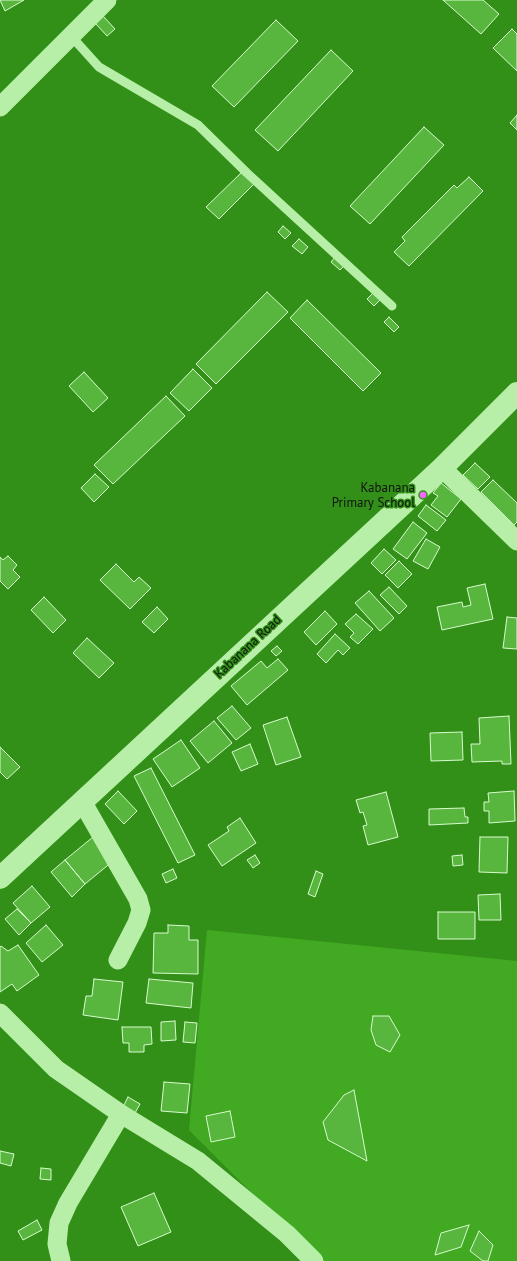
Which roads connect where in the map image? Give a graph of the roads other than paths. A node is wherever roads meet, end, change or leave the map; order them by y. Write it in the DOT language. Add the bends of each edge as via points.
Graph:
graph roads {
  1 [pos="107,0"];
  2 [pos="93,7"];
  3 [pos="71,36"];
  4 [pos="0,107"];
  5 [pos="392,306"];
  6 [pos="517,393"];
  7 [pos="442,468"];
  8 [pos="517,541"];
  9 [pos="83,803"];
  10 [pos="0,878"];
  11 [pos="118,960"];
  12 [pos="0,1012"];
  13 [pos="121,1114"];
  14 [pos="61,1261"];
  15 [pos="314,1261"];
  1 -- 2 [label="street"];
  2 -- 3 [label="street"];
  3 -- 4 [label="street"];
  3 -- 5 [label="lane" via="99,67 198,125"];
  6 -- 7 [label="street, Kabanana Road"];
  7 -- 8 [label="street"];
  7 -- 9 [label="street, Kabanana Road"];
  9 -- 10 [label="street, Kabanana Road"];
  9 -- 11 [label="street" via="138,899 141,910"];
  12 -- 13 [label="street" via="56,1069"];
  13 -- 14 [label="street" via="68,1203 59,1223 57,1244"];
  13 -- 15 [label="street" via="198,1161 287,1234"];
}
